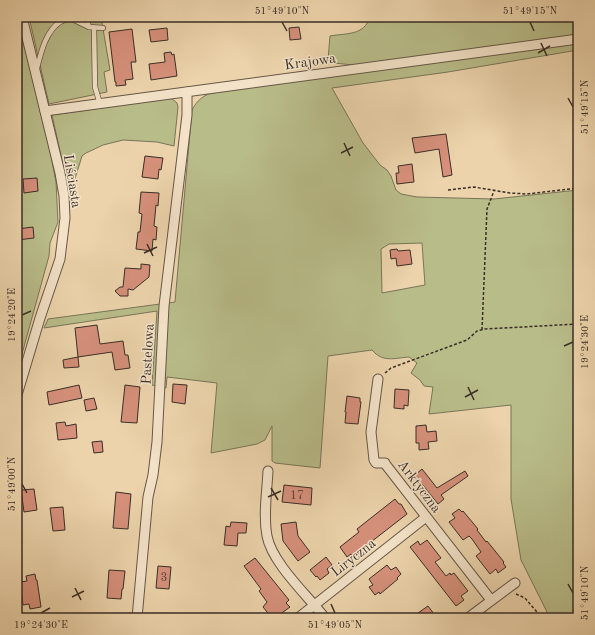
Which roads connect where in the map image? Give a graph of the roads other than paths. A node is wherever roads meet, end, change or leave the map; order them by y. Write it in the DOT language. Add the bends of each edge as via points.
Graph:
graph roads {
  1 [pos="22,17"];
  2 [pos="86,17"];
  3 [pos="69,18"];
  4 [pos="91,28"];
  5 [pos="103,28"];
  6 [pos="578,39"];
  7 [pos="36,71"];
  8 [pos="187,92"];
  9 [pos="100,104"];
  10 [pos="46,111"];
  11 [pos="378,379"];
  12 [pos="17,395"];
  13 [pos="268,471"];
  14 [pos="426,517"];
  15 [pos="514,583"];
  16 [pos="491,600"];
  17 [pos="315,605"];
  18 [pos="137,618"];
  19 [pos="298,618"];
  20 [pos="325,618"];
  21 [pos="468,618"];
  1 -- 7 [label="street, Liściasta"];
  2 -- 4 [label="lane"];
  3 -- 4 [label="lane"];
  3 -- 7 [label="lane" via="60,22 46,38"];
  4 -- 5 [label="lane"];
  4 -- 9 [label="lane" via="95,87"];
  6 -- 8 [label="street, Krajowa"];
  7 -- 10 [label="street, Liściasta"];
  8 -- 9 [label="street, Krajowa"];
  8 -- 18 [label="street, Pastelowa" via="187,115 164,306 157,442 148,497"];
  9 -- 10 [label="street, Krajowa"];
  10 -- 12 [label="street, Liściasta" via="64,196 64,233 60,259"];
  11 -- 14 [label="street, Arktyczna" via="371,432 374,460 376,463 385,463"];
  13 -- 17 [label="street" via="265,522 267,537 281,565"];
  14 -- 16 [label="street, Arktyczna"];
  14 -- 17 [label="street, Liryczna"];
  15 -- 16 [label="street"];
  16 -- 21 [label="street"];
  17 -- 19 [label="street, Liryczna"];
  17 -- 20 [label="street"];
}
